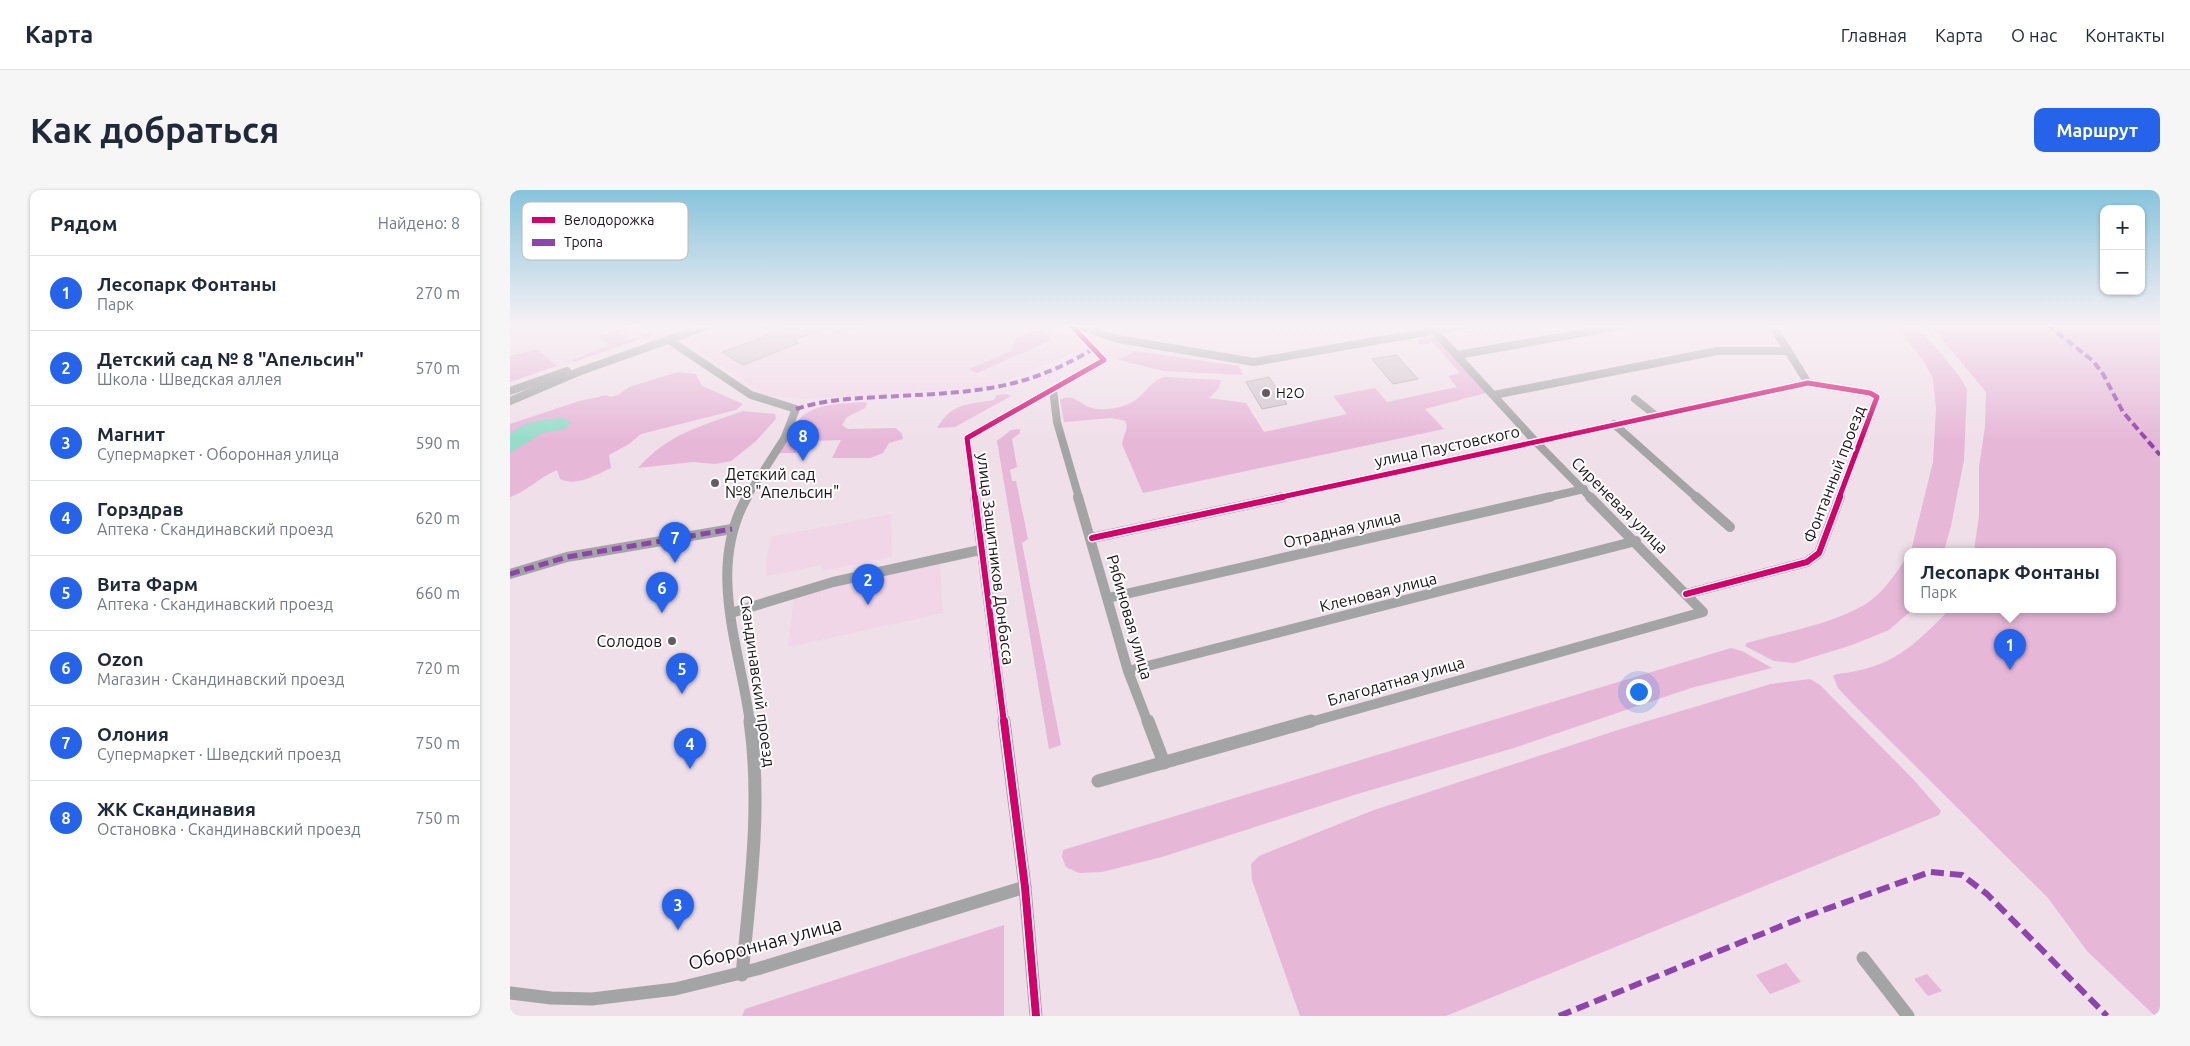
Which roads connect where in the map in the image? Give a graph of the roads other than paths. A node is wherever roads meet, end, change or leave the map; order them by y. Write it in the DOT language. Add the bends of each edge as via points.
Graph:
graph roads {
  1 [pos="589,364"];
  2 [pos="602,364"];
  3 [pos="704,364"];
  4 [pos="1098,364"];
  5 [pos="1466,364"];
  6 [pos="1653,364"];
  7 [pos="1796,364"];
  8 [pos="1808,384"];
  9 [pos="1054,390"];
  10 [pos="510,391"];
  11 [pos="1494,395"];
  12 [pos="1635,399"];
  13 [pos="510,400"];
  14 [pos="1655,416"];
  15 [pos="1614,424"];
  16 [pos="1535,441"];
  17 [pos="1584,489"];
  18 [pos="1730,527"];
  19 [pos="732,529"];
  20 [pos="1092,538"];
  21 [pos="1636,541"];
  22 [pos="980,550"];
  23 [pos="510,574"];
  24 [pos="1686,594"];
  25 [pos="1108,598"];
  26 [pos="1703,612"];
  27 [pos="731,613"];
  28 [pos="1128,671"];
  29 [pos="1164,763"];
  30 [pos="1098,781"];
  31 [pos="1025,887"];
  32 [pos="1863,958"];
  33 [pos="742,974"];
  34 [pos="510,993"];
  35 [pos="1036,1016"];
  36 [pos="1908,1016"];
  1 -- 10 [label="street"];
  2 -- 13 [label="street"];
  3 -- 19 [label="street, Скандинавский проезд" via="751,395 796,409"];
  4 -- 9 [label="street, улица Защитников Донбасса"];
  5 -- 11 [label="street, Сиреневая улица"];
  6 -- 11 [label="street"];
  7 -- 8 [label="street"];
  8 -- 14 [label="street, улица Паустовского"];
  8 -- 24 [label="street, Фонтанный проезд" via="1870,393 1877,397 1819,552 1807,562"];
  9 -- 20 [label="street, Рябиновая улица" via="1058,422"];
  9 -- 22 [label="street, улица Защитников Донбасса" via="967,438"];
  11 -- 16 [label="street, Сиреневая улица"];
  12 -- 14 [label="street"];
  14 -- 15 [label="street, улица Паустовского"];
  15 -- 16 [label="street, улица Паустовского"];
  15 -- 18 [label="street"];
  16 -- 17 [label="street, Сиреневая улица"];
  16 -- 20 [label="street, улица Паустовского"];
  17 -- 21 [label="street, Сиреневая улица"];
  17 -- 25 [label="street, Отрадная улица"];
  19 -- 23 [label="street" via="567,558"];
  19 -- 27 [label="street, Скандинавский проезд" via="727,572"];
  20 -- 25 [label="street, Рябиновая улица"];
  21 -- 24 [label="street, Сиреневая улица"];
  21 -- 28 [label="street, Кленовая улица"];
  22 -- 27 [label="street" via="833,582"];
  22 -- 31 [label="street, улица Защитников Донбасса"];
  24 -- 26 [label="street, Сиреневая улица"];
  25 -- 28 [label="street, Рябиновая улица"];
  26 -- 29 [label="street, Благодатная улица"];
  27 -- 33 [label="street, Скандинавский проезд" via="753,740 757,803"];
  28 -- 29 [label="street, Рябиновая улица"];
  29 -- 30 [label="street, Благодатная улица"];
  31 -- 33 [label="street, Оборонная улица"];
  31 -- 35 [label="street, улица Защитников Донбасса"];
  32 -- 36 [label="street"];
  33 -- 34 [label="street, Оборонная улица" via="618,998 538,999"];
}
